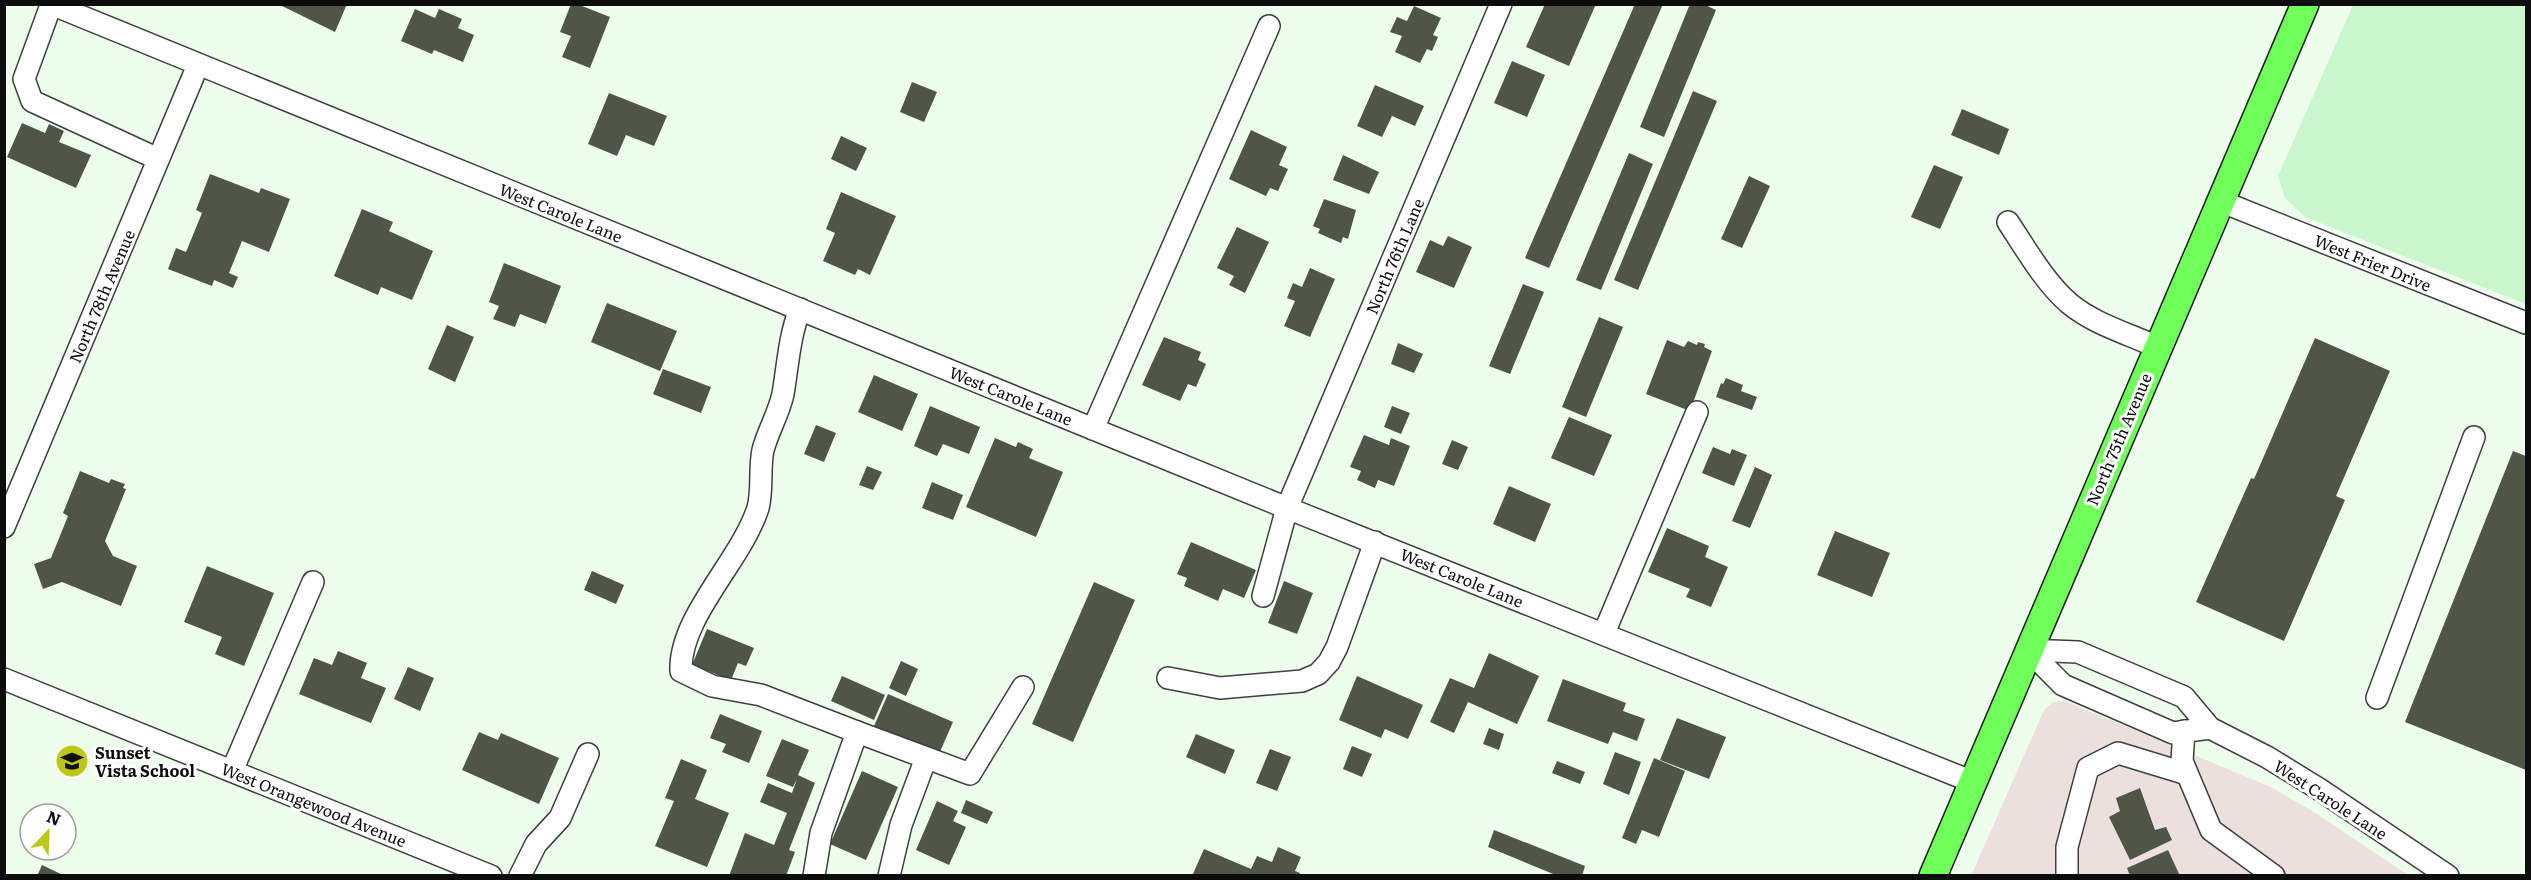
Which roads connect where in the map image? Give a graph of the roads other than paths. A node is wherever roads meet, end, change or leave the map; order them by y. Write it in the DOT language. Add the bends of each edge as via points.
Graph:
graph roads {
  1 [pos="1501,4"];
  2 [pos="2305,4"];
  3 [pos="51,5"];
  4 [pos="1269,26"];
  5 [pos="198,65"];
  6 [pos="158,159"];
  7 [pos="2220,201"];
  8 [pos="2008,222"];
  9 [pos="800,309"];
  10 [pos="2526,323"];
  11 [pos="2157,347"];
  12 [pos="1697,412"];
  13 [pos="1093,429"];
  14 [pos="2474,437"];
  15 [pos="1287,508"];
  16 [pos="4,527"];
  17 [pos="1375,542"];
  18 [pos="312,582"];
  19 [pos="1263,596"];
  20 [pos="1604,633"];
  21 [pos="2028,650"];
  22 [pos="1168,678"];
  23 [pos="4,679"];
  24 [pos="1023,687"];
  25 [pos="2377,698"];
  26 [pos="2210,728"];
  27 [pos="2184,731"];
  28 [pos="857,732"];
  29 [pos="588,754"];
  30 [pos="926,758"];
  31 [pos="232,771"];
  32 [pos="2187,774"];
  33 [pos="1973,782"];
  34 [pos="491,876"];
  35 [pos="519,876"];
  36 [pos="814,876"];
  37 [pos="889,876"];
  38 [pos="1933,876"];
  39 [pos="2067,876"];
  40 [pos="2274,876"];
  41 [pos="2448,876"];
  1 -- 15 [label="street, North 76th Lane"];
  2 -- 7 [label="main road, North 75th Avenue"];
  3 -- 5 [label="street, West Carole Lane"];
  3 -- 6 [label="street" via="24,79 32,101"];
  4 -- 13 [label="street"];
  5 -- 6 [label="street, North 78th Avenue"];
  5 -- 9 [label="street, West Carole Lane"];
  6 -- 16 [label="street, North 78th Avenue"];
  7 -- 10 [label="street, West Frier Drive"];
  7 -- 11 [label="main road, North 75th Avenue"];
  8 -- 11 [label="street" via="2069,303 2088,316"];
  9 -- 13 [label="street, West Carole Lane"];
  9 -- 28 [label="street" via="792,330 783,396 763,450 758,507 741,545 692,625 681,658 681,671 712,686 761,695"];
  11 -- 21 [label="main road, North 75th Avenue"];
  12 -- 20 [label="street"];
  13 -- 15 [label="street, West Carole Lane"];
  14 -- 25 [label="street"];
  15 -- 17 [label="street, West Carole Lane"];
  15 -- 19 [label="street, North 76th Lane"];
  17 -- 20 [label="street, West Carole Lane"];
  17 -- 22 [label="street" via="1336,647 1318,674 1302,681 1220,688"];
  18 -- 31 [label="street"];
  20 -- 33 [label="street, West Carole Lane"];
  21 -- 26 [label="street, West Carole Lane" via="2091,656 2184,697"];
  21 -- 27 [label="street" via="2063,685 2173,733"];
  21 -- 33 [label="main road, North 75th Avenue"];
  23 -- 31 [label="street, West Orangewood Avenue"];
  24 -- 30 [label="street" via="970,774"];
  26 -- 27 [label="street"];
  26 -- 41 [label="street, West Carole Lane" via="2319,789"];
  27 -- 32 [label="street" via="2182,760"];
  28 -- 30 [label="street"];
  28 -- 36 [label="street" via="821,834"];
  29 -- 35 [label="street" via="560,818 536,844"];
  30 -- 37 [label="street" via="901,825"];
  31 -- 34 [label="street, West Orangewood Avenue"];
  32 -- 39 [label="street" via="2118,753 2088,768 2067,847"];
  32 -- 40 [label="street" via="2211,830"];
  33 -- 38 [label="main road, North 75th Avenue"];
}
